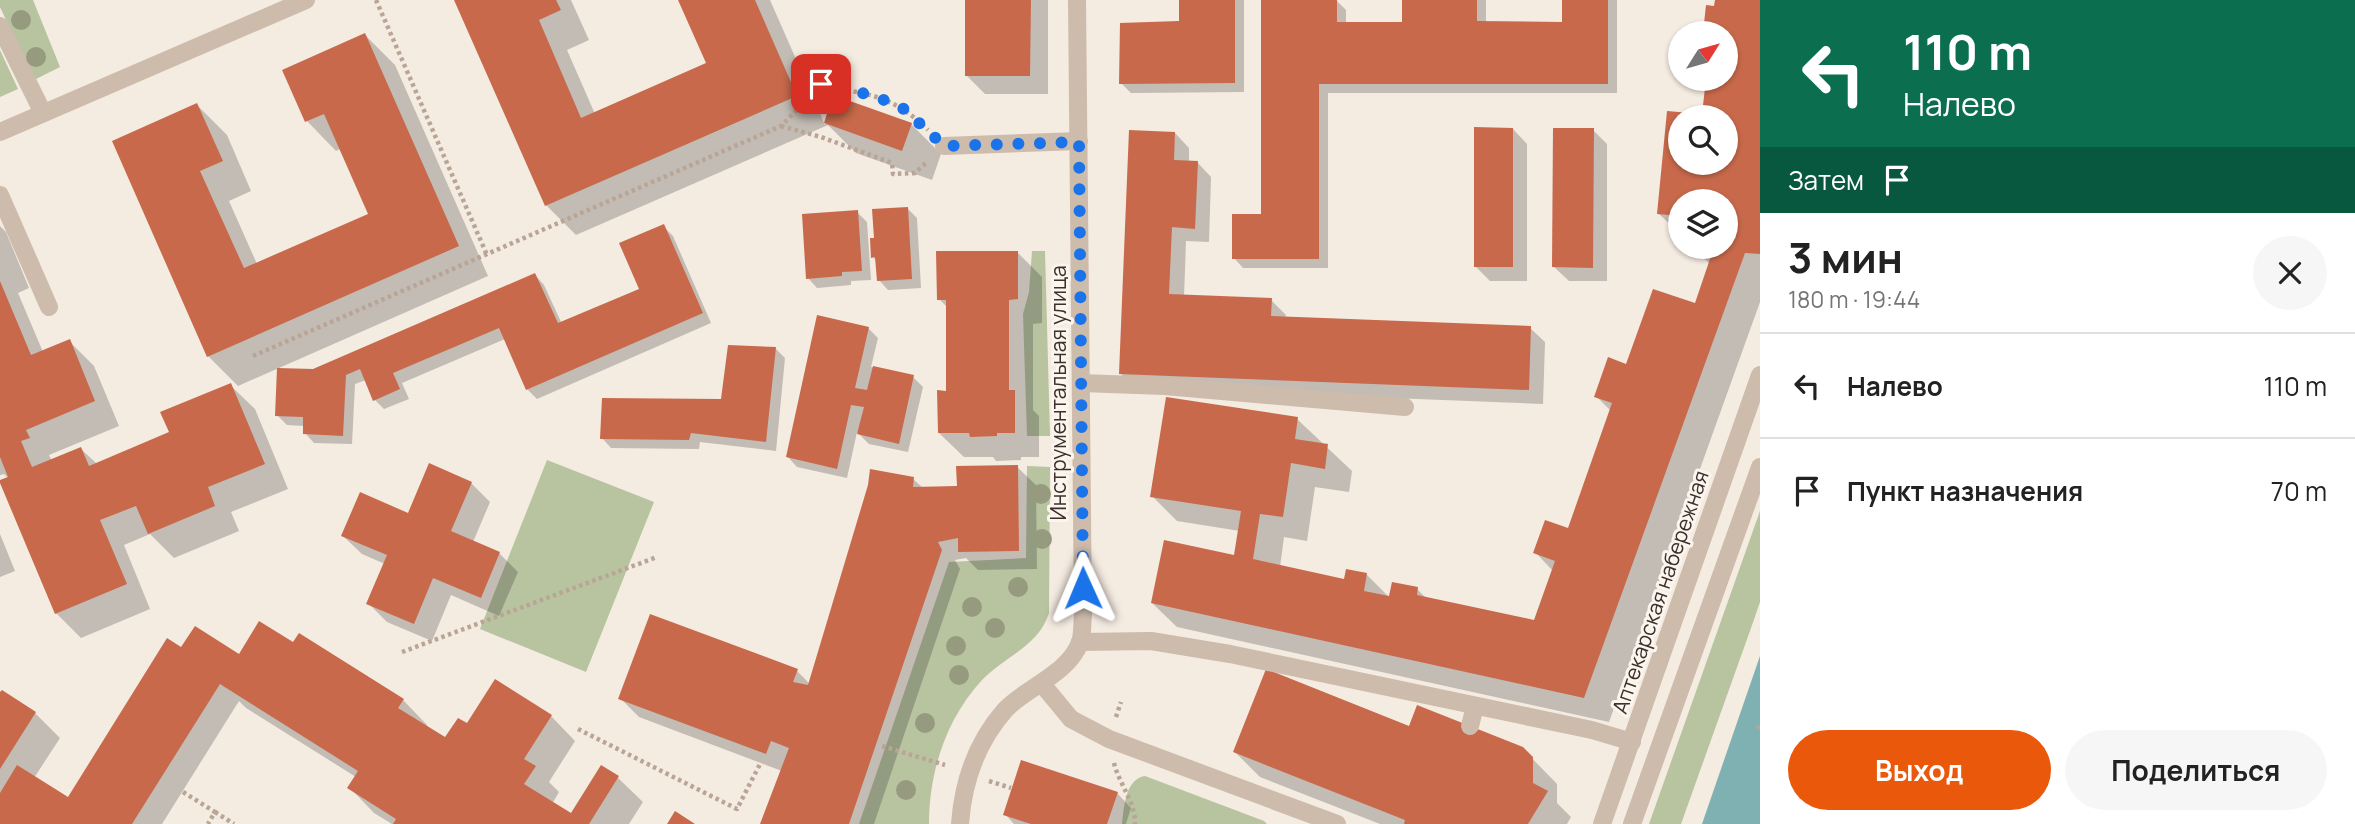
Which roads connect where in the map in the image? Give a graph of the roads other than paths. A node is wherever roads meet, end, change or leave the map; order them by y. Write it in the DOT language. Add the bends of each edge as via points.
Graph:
graph roads {
  1 [pos="306,0"];
  2 [pos="1077,0"];
  3 [pos="0,26"];
  4 [pos="43,113"];
  5 [pos="0,132"];
  6 [pos="1079,142"];
  7 [pos="944,146"];
  8 [pos="0,195"];
  9 [pos="49,307"];
  10 [pos="1760,374"];
  11 [pos="1082,383"];
  12 [pos="1405,407"];
  13 [pos="1760,467"];
  14 [pos="1080,642"];
  15 [pos="1042,684"];
  16 [pos="1475,706"];
  17 [pos="1470,726"];
  18 [pos="1632,743"];
  19 [pos="960,824"];
  20 [pos="1337,824"];
  21 [pos="1602,824"];
  22 [pos="1632,824"];
  1 -- 4 [label="street"];
  2 -- 6 [label="street, Инструментальная улица"];
  3 -- 4 [label="street"];
  4 -- 5 [label="street"];
  6 -- 7 [label="street"];
  6 -- 11 [label="street, Инструментальная улица"];
  8 -- 9 [label="street"];
  10 -- 18 [label="street, Аптекарская набережная"];
  11 -- 12 [label="street"];
  11 -- 14 [label="street, Инструментальная улица"];
  13 -- 22 [label="street"];
  14 -- 15 [label="street"];
  14 -- 16 [label="street" via="1151,641 1319,681"];
  15 -- 19 [label="street" via="1007,708 983,739 969,774"];
  15 -- 20 [label="street" via="1071,719 1108,739"];
  16 -- 17 [label="street"];
  16 -- 18 [label="street"];
  18 -- 21 [label="street, Аптекарская набережная"];
}
